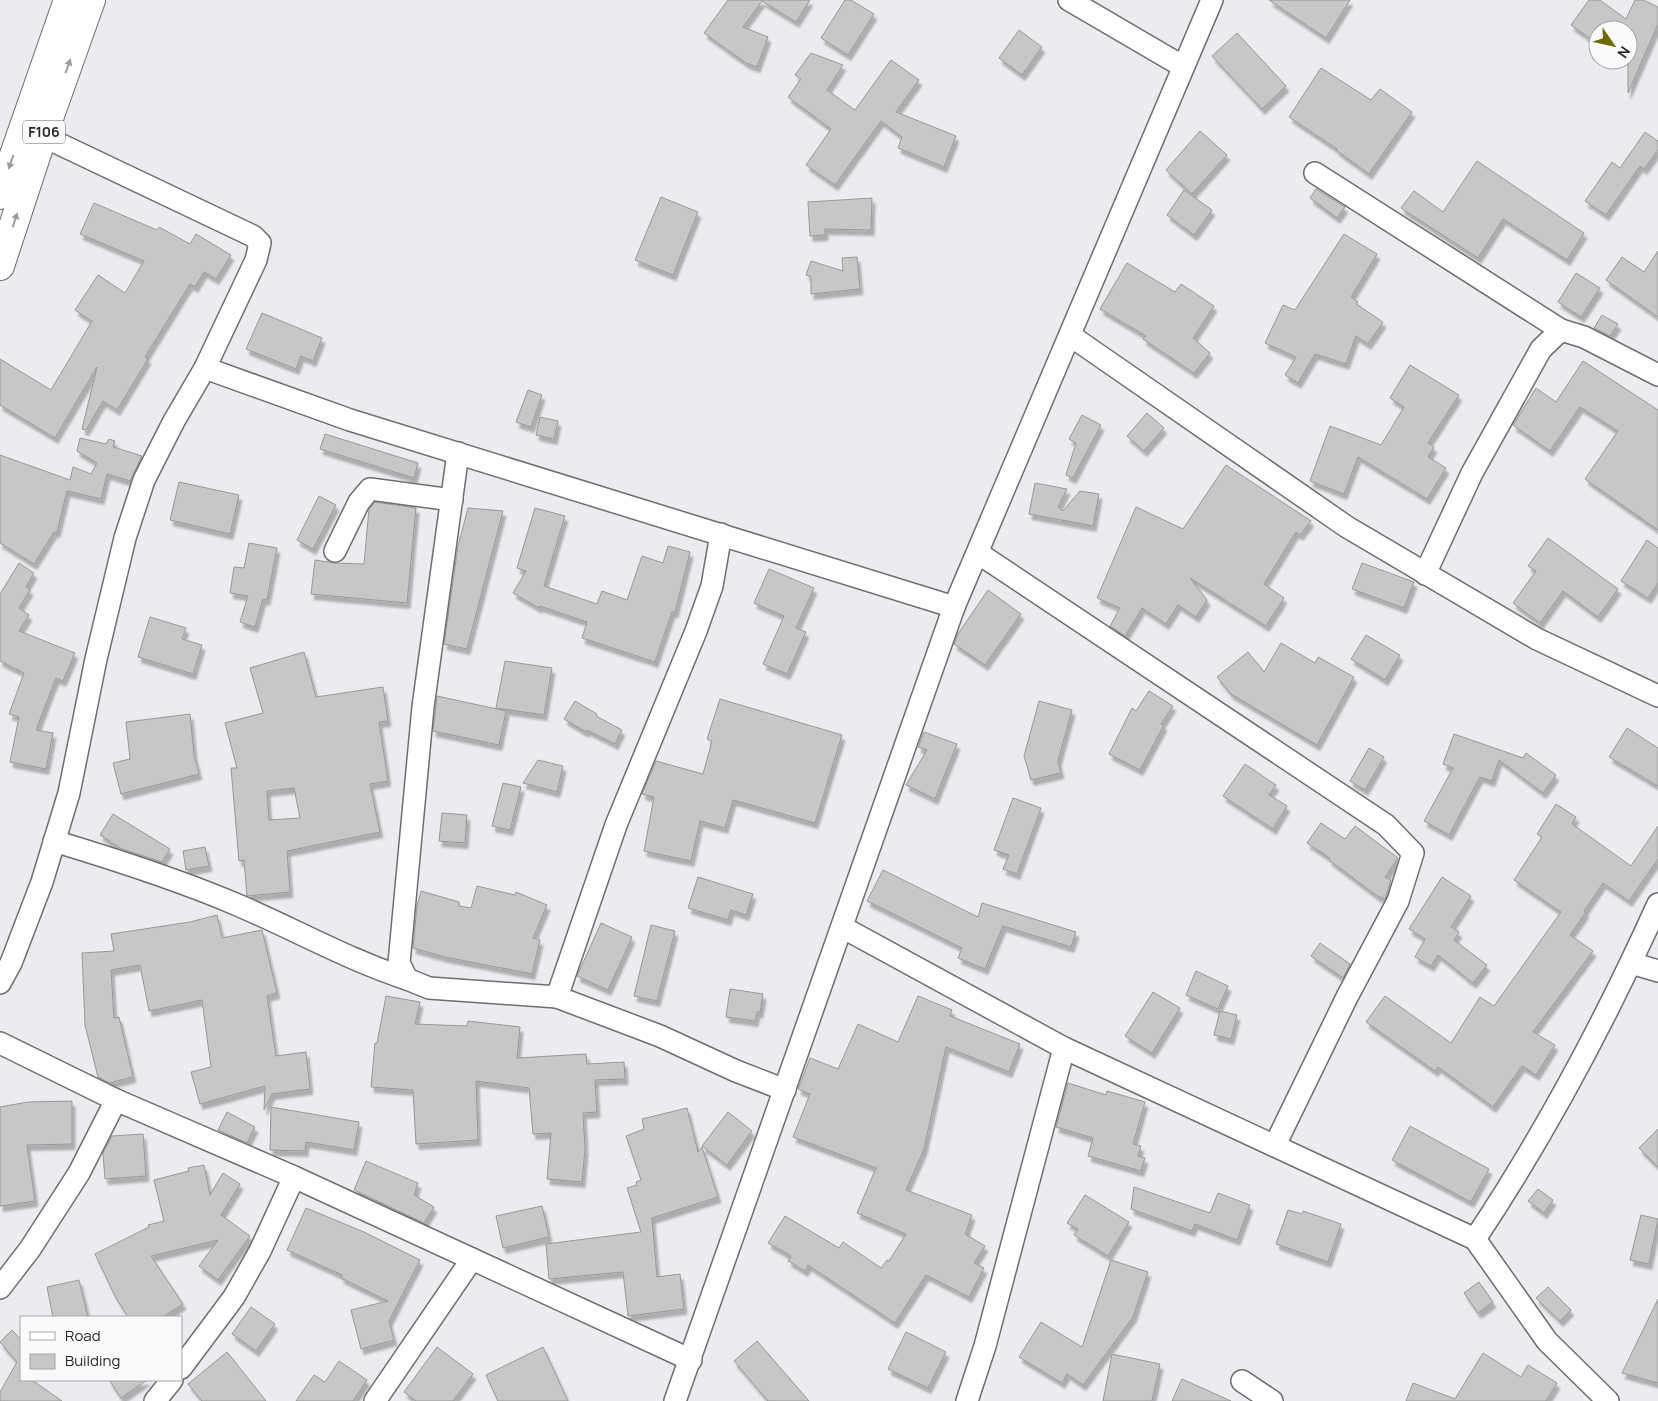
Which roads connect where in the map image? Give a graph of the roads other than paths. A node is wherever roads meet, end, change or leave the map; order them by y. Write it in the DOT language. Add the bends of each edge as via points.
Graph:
graph roads {
  1 [pos="68,0"];
  2 [pos="92,0"];
  3 [pos="1069,0"];
  4 [pos="1212,0"];
  5 [pos="1182,66"];
  6 [pos="33,131"];
  7 [pos="1315,173"];
  8 [pos="0,195"];
  9 [pos="0,266"];
  10 [pos="1560,330"];
  11 [pos="1070,336"];
  12 [pos="205,368"];
  13 [pos="1658,375"];
  14 [pos="458,453"];
  15 [pos="452,500"];
  16 [pos="721,534"];
  17 [pos="334,551"];
  18 [pos="978,553"];
  19 [pos="1425,574"];
  20 [pos="954,607"];
  21 [pos="1658,696"];
  22 [pos="54,840"];
  23 [pos="1658,904"];
  24 [pos="842,927"];
  25 [pos="1631,963"];
  26 [pos="1658,971"];
  27 [pos="407,979"];
  28 [pos="0,983"];
  29 [pos="557,997"];
  30 [pos="0,1043"];
  31 [pos="1064,1048"];
  32 [pos="785,1090"];
  33 [pos="116,1100"];
  34 [pos="1275,1145"];
  35 [pos="294,1177"];
  36 [pos="1475,1239"];
  37 [pos="472,1260"];
  38 [pos="0,1288"];
  39 [pos="691,1360"];
  40 [pos="182,1367"];
  41 [pos="171,1381"];
  42 [pos="1242,1381"];
  43 [pos="155,1401"];
  44 [pos="375,1401"];
  45 [pos="675,1401"];
  46 [pos="967,1401"];
  47 [pos="1272,1401"];
  48 [pos="1608,1401"];
  1 -- 6 [label="main road, F106"];
  6 -- 2 [label="main road, F106, one-way"];
  3 -- 5 [label="street"];
  4 -- 5 [label="street"];
  5 -- 11 [label="street"];
  6 -- 8 [label="main road, F106, one-way"];
  9 -- 6 [label="main road, F106, one-way"];
  6 -- 12 [label="street" via="260,242 256,260"];
  7 -- 10 [label="street"];
  10 -- 13 [label="street" via="1584,337"];
  10 -- 19 [label="street" via="1541,349 1472,473"];
  11 -- 18 [label="street"];
  11 -- 19 [label="street" via="1347,527"];
  12 -- 14 [label="street" via="350,420"];
  12 -- 22 [label="street" via="144,480 125,538 69,793"];
  14 -- 15 [label="street"];
  14 -- 16 [label="street"];
  15 -- 17 [label="street" via="370,489 359,502"];
  15 -- 27 [label="street" via="423,707 399,963"];
  16 -- 20 [label="street"];
  16 -- 29 [label="street" via="712,586 696,632 616,825"];
  18 -- 20 [label="street"];
  18 -- 34 [label="street" via="1386,825 1413,853 1398,902 1347,997"];
  19 -- 21 [label="street" via="1537,639"];
  20 -- 24 [label="street"];
  22 -- 27 [label="street" via="145,869 240,906 358,961"];
  22 -- 28 [label="street" via="42,882 11,964"];
  23 -- 25 [label="street"];
  24 -- 31 [label="street"];
  24 -- 32 [label="street"];
  25 -- 26 [label="street"];
  25 -- 36 [label="street" via="1512,1183"];
  27 -- 29 [label="street" via="429,988"];
  29 -- 32 [label="street" via="660,1036"];
  30 -- 33 [label="street"];
  31 -- 34 [label="street"];
  31 -- 46 [label="street" via="985,1346"];
  32 -- 39 [label="street"];
  33 -- 35 [label="street"];
  33 -- 38 [label="street" via="79,1173 30,1249"];
  34 -- 36 [label="street"];
  35 -- 37 [label="street"];
  35 -- 40 [label="street" via="260,1251 234,1297"];
  36 -- 48 [label="street" via="1547,1341"];
  37 -- 39 [label="street"];
  37 -- 44 [label="street"];
  39 -- 45 [label="street"];
  41 -- 43 [label="street"];
  42 -- 47 [label="street"];
}
